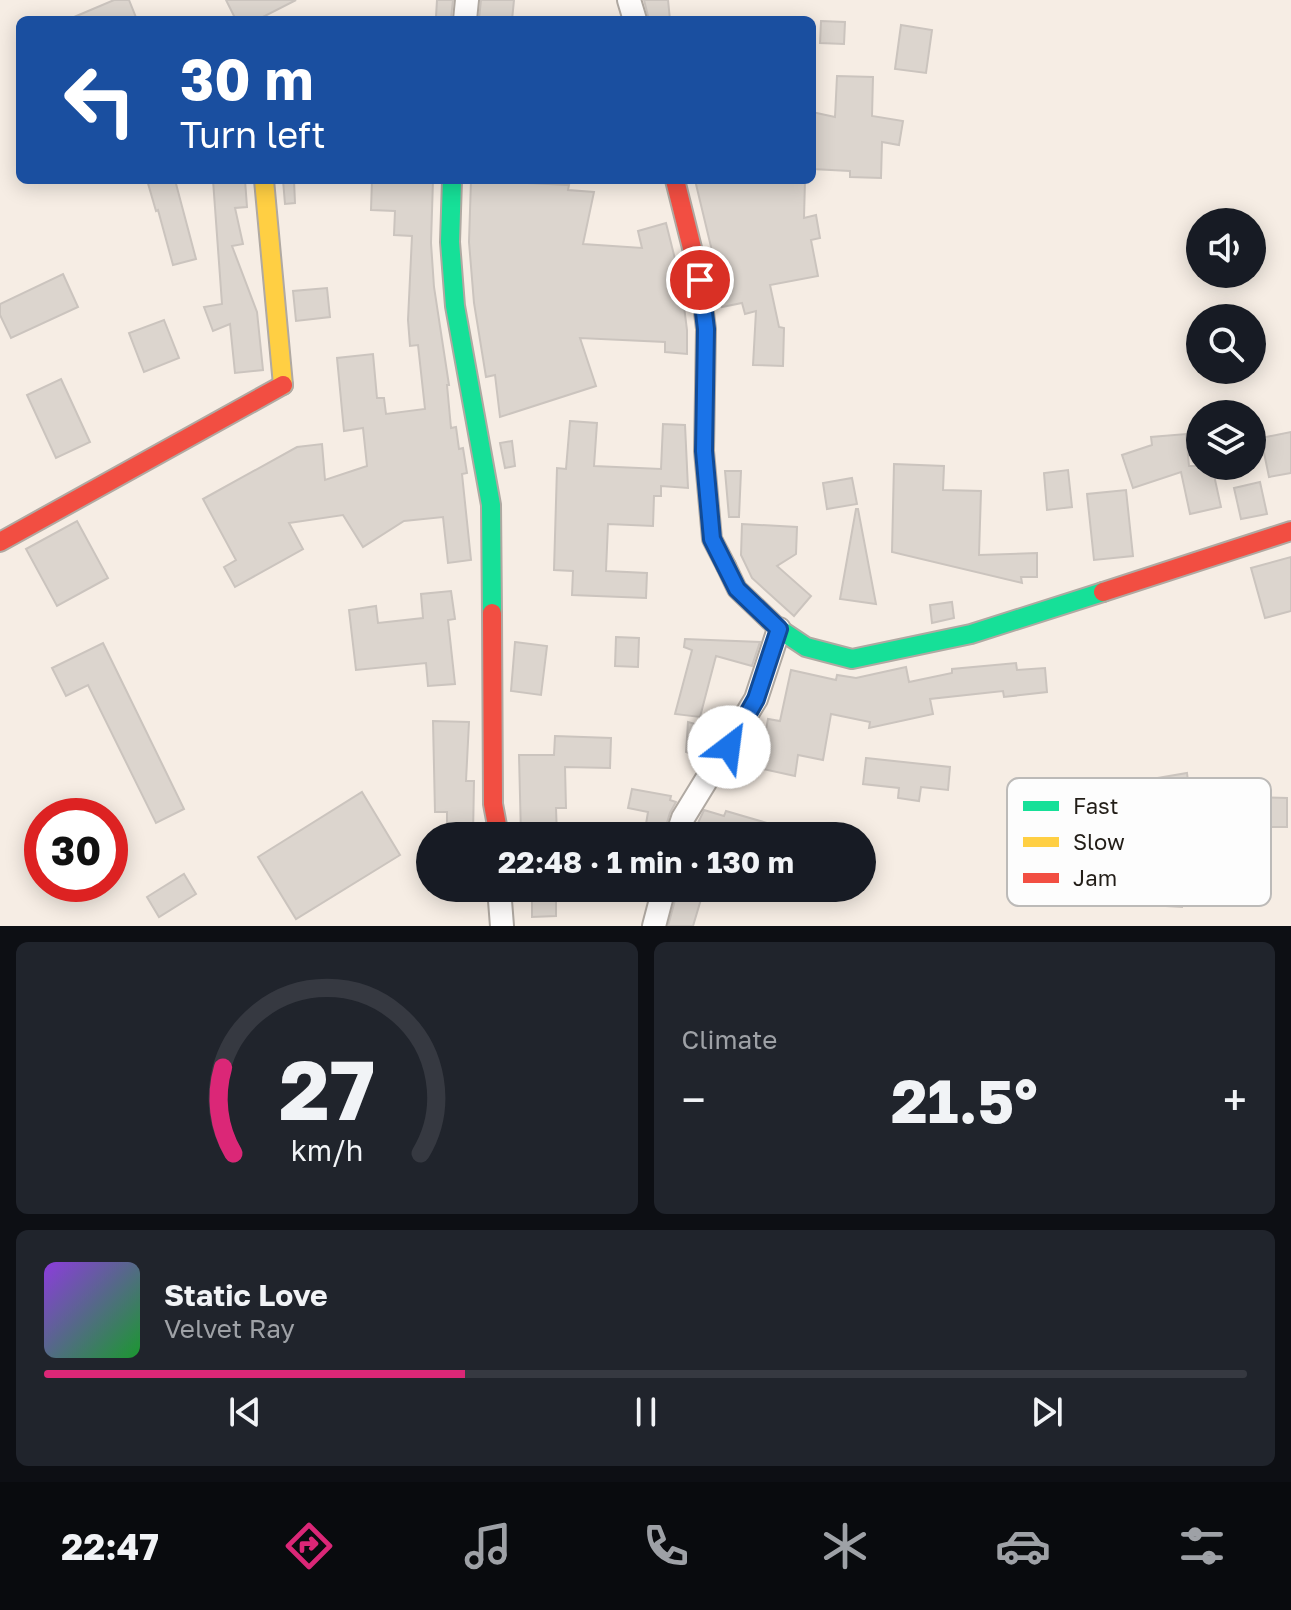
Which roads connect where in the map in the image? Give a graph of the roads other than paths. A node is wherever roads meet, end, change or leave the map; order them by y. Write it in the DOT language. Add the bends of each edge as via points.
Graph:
graph roads {
  1 [pos="264,184"];
  2 [pos="452,184"];
  3 [pos="676,184"];
  4 [pos="1291,531"];
  5 [pos="0,542"];
  6 [pos="779,629"];
  7 [pos="496,822"];
  8 [pos="682,822"];
  9 [pos="500,902"];
  10 [pos="660,902"];
  11 [pos="502,926"];
  12 [pos="654,926"];
  1 -- 5 [label="street" via="283,385"];
  2 -- 7 [label="street" via="451,266 460,344 486,456 491,505"];
  3 -- 6 [label="street" via="700,280 706,329 704,451 712,539 737,589"];
  4 -- 6 [label="street" via="971,634 852,659 806,647"];
  6 -- 8 [label="street" via="756,699"];
  9 -- 11 [label="street"];
  10 -- 12 [label="street"];
}
